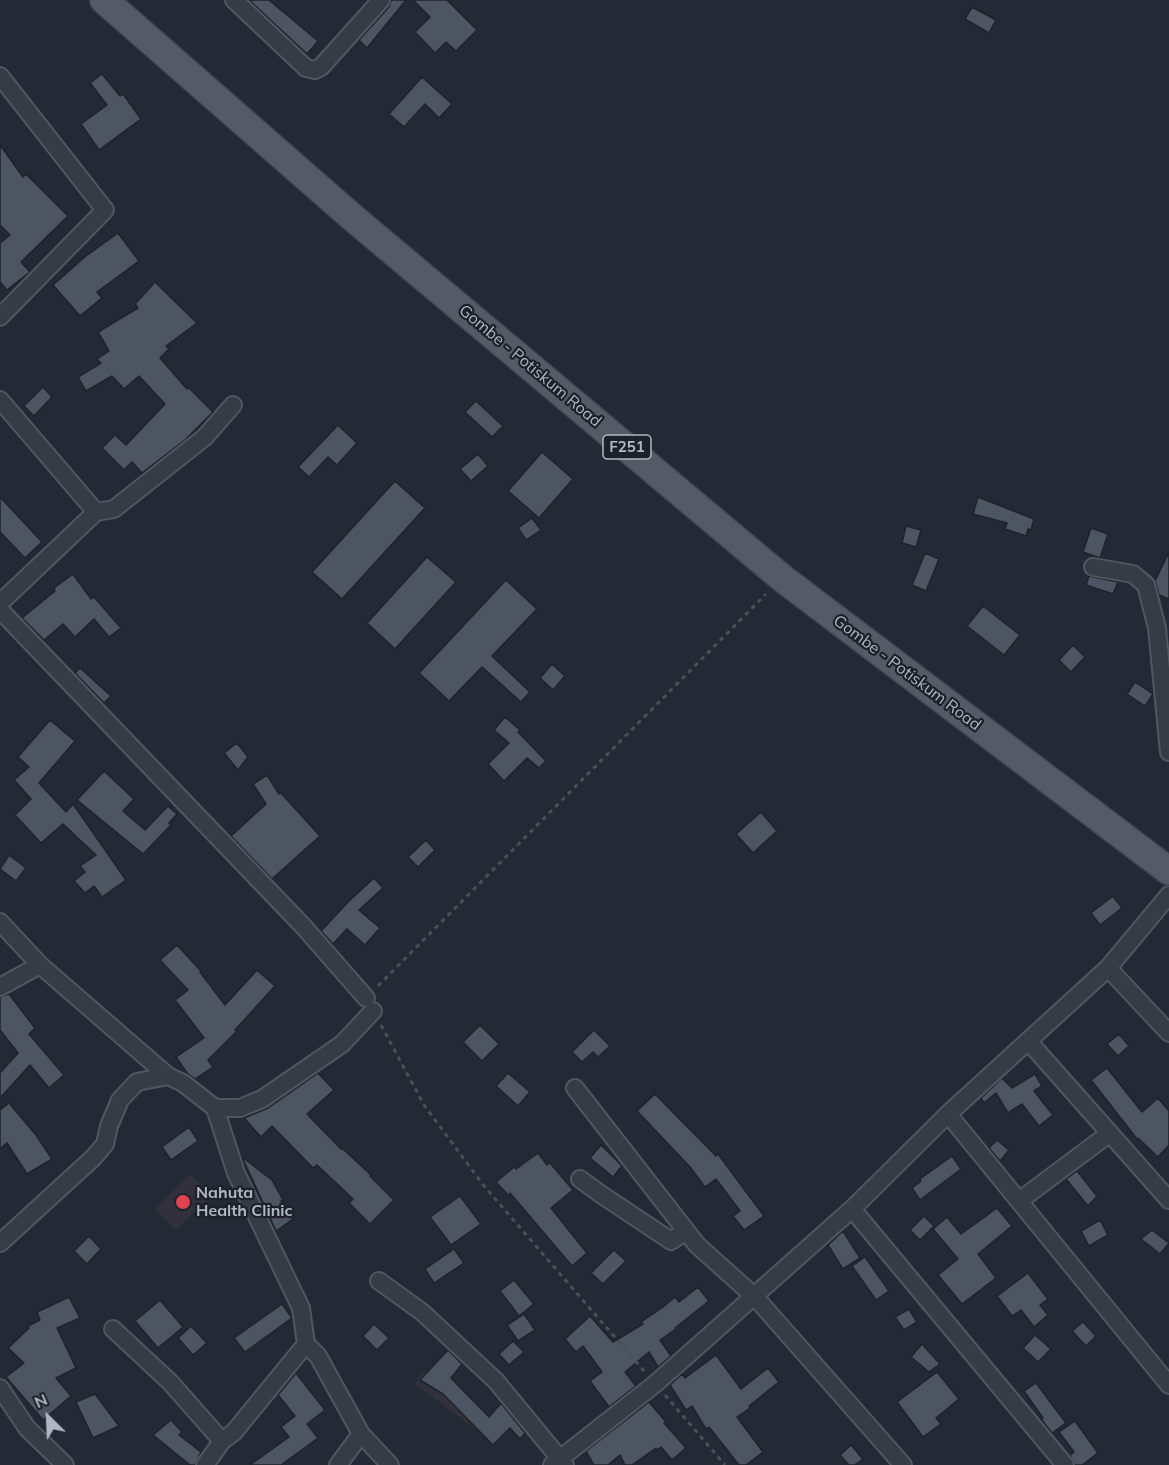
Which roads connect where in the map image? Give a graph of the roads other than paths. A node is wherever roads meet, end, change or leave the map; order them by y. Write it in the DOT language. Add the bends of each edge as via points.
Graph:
graph roads {
  1 [pos="104,0"];
  2 [pos="234,0"];
  3 [pos="381,0"];
  4 [pos="0,76"];
  5 [pos="0,317"];
  6 [pos="0,400"];
  7 [pos="233,405"];
  8 [pos="96,512"];
  9 [pos="1093,567"];
  10 [pos="0,603"];
  11 [pos="0,610"];
  12 [pos="1163,630"];
  13 [pos="1169,752"];
  14 [pos="1169,871"];
  15 [pos="1169,895"];
  16 [pos="0,922"];
  17 [pos="40,965"];
  18 [pos="1108,968"];
  19 [pos="0,987"];
  20 [pos="1169,1033"];
  21 [pos="1029,1042"];
  22 [pos="168,1076"];
  23 [pos="575,1088"];
  24 [pos="215,1108"];
  25 [pos="948,1114"];
  26 [pos="1110,1132"];
  27 [pos="580,1179"];
  28 [pos="1169,1200"];
  29 [pos="1019,1201"];
  30 [pos="852,1209"];
  31 [pos="686,1231"];
  32 [pos="0,1243"];
  33 [pos="379,1281"];
  34 [pos="755,1297"];
  35 [pos="113,1329"];
  36 [pos="306,1344"];
  37 [pos="1169,1385"];
  38 [pos="0,1388"];
  39 [pos="361,1434"];
  40 [pos="222,1441"];
  41 [pos="559,1463"];
  42 [pos="65,1465"];
  43 [pos="205,1465"];
  44 [pos="338,1465"];
  45 [pos="390,1465"];
  46 [pos="903,1465"];
  47 [pos="1065,1465"];
  1 -- 14 [label="main road, Gombe - Potiskum Road / F251" via="352,217 782,578"];
  2 -- 3 [label="street" via="306,68 315,70"];
  4 -- 5 [label="street" via="105,210"];
  6 -- 8 [label="street"];
  7 -- 8 [label="street" via="205,437 114,509"];
  8 -- 10 [label="street"];
  9 -- 12 [label="street" via="1133,574 1146,585"];
  11 -- 24 [label="street" via="303,926 370,1005 342,1044 262,1099 240,1108"];
  12 -- 13 [label="street"];
  15 -- 18 [label="street"];
  16 -- 17 [label="street"];
  17 -- 19 [label="street"];
  17 -- 22 [label="street"];
  18 -- 20 [label="street"];
  18 -- 21 [label="street"];
  21 -- 25 [label="street"];
  21 -- 26 [label="street"];
  22 -- 24 [label="street"];
  22 -- 32 [label="street" via="137,1082 120,1100 105,1144"];
  23 -- 31 [label="street"];
  24 -- 36 [label="street" via="236,1173 302,1308"];
  25 -- 29 [label="street"];
  25 -- 30 [label="street"];
  26 -- 28 [label="street"];
  26 -- 29 [label="street"];
  27 -- 31 [label="street" via="671,1241"];
  29 -- 37 [label="street"];
  30 -- 34 [label="street"];
  30 -- 47 [label="street"];
  31 -- 34 [label="street"];
  33 -- 41 [label="street" via="422,1312 496,1381"];
  34 -- 41 [label="street"];
  34 -- 46 [label="street"];
  35 -- 40 [label="street" via="170,1382"];
  36 -- 39 [label="street" via="318,1356"];
  36 -- 40 [label="street" via="234,1432"];
  38 -- 42 [label="street" via="27,1428"];
  39 -- 44 [label="street"];
  39 -- 45 [label="street"];
  40 -- 43 [label="street"];
}
